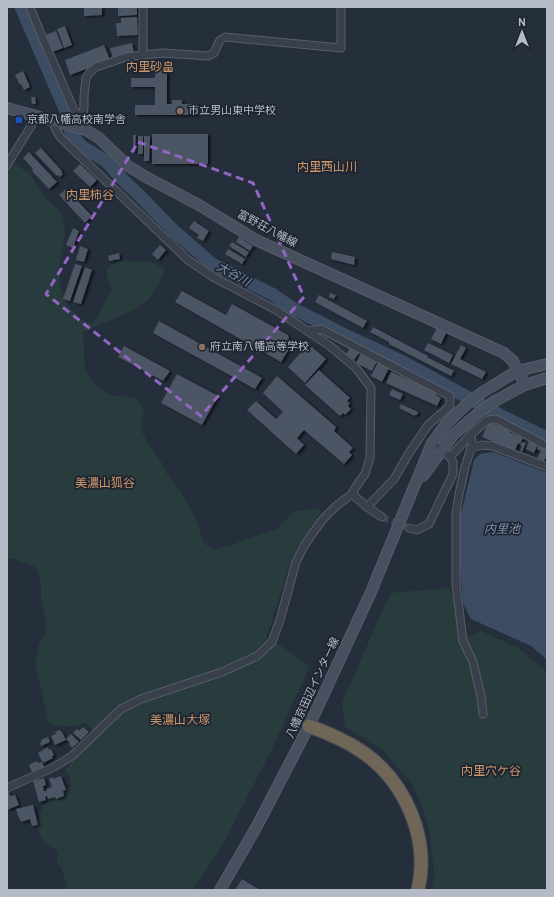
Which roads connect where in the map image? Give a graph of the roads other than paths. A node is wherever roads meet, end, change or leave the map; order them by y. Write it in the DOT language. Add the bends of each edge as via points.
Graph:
graph roads {
  1 [pos="30,7"];
  2 [pos="143,7"];
  3 [pos="340,7"];
  4 [pos="143,54"];
  5 [pos="7,108"];
  6 [pos="33,116"];
  7 [pos="56,121"];
  8 [pos="83,125"];
  9 [pos="7,165"];
  10 [pos="308,331"];
  11 [pos="547,364"];
  12 [pos="517,371"];
  13 [pos="547,378"];
  14 [pos="525,385"];
  15 [pos="471,434"];
  16 [pos="432,443"];
  17 [pos="547,446"];
  18 [pos="471,448"];
  19 [pos="442,450"];
  20 [pos="450,457"];
  21 [pos="547,467"];
  22 [pos="413,489"];
  23 [pos="352,494"];
  24 [pos="367,507"];
  25 [pos="382,516"];
  26 [pos="409,528"];
  27 [pos="483,714"];
  28 [pos="309,726"];
  29 [pos="7,788"];
  30 [pos="220,890"];
  31 [pos="412,890"];
  32 [pos="418,890"];
  1 -- 8 [label="street" via="74,110"];
  2 -- 4 [label="street"];
  3 -- 4 [label="street" via="341,48 225,37 220,40 214,53 208,56"];
  4 -- 8 [label="street" via="96,67 90,72 86,78"];
  5 -- 6 [label="main road, 富野荘八幡線"];
  6 -- 7 [label="main road, 富野荘八幡線"];
  6 -- 9 [label="street" via="31,126"];
  7 -- 8 [label="main road, 富野荘八幡線"];
  7 -- 10 [label="street" via="56,130 61,138 188,260"];
  8 -- 12 [label="main road, 富野荘八幡線" via="128,166 256,240 504,353 513,361"];
  10 -- 23 [label="street" via="356,368 371,388 370,458 365,474"];
  10 -- 24 [label="street" via="321,329 450,396 450,406 428,425 408,453 394,479"];
  11 -- 12 [label="main road"];
  12 -- 14 [label="main road, 富野荘八幡線"];
  12 -- 16 [label="main road, 八幡京田辺インター線" via="467,404 446,424"];
  13 -- 14 [label="main road"];
  14 -- 19 [label="main road, 八幡京田辺インター線" via="481,411 454,434"];
  15 -- 17 [label="street" via="488,420 496,419"];
  15 -- 18 [label="street"];
  15 -- 20 [label="street"];
  16 -- 19 [label="street"];
  16 -- 22 [label="main road, 八幡京田辺インター線"];
  18 -- 21 [label="street" via="493,446"];
  18 -- 27 [label="street" via="456,512 456,585 463,641 474,662"];
  19 -- 20 [label="street"];
  19 -- 22 [label="main road, 八幡京田辺インター線"];
  20 -- 26 [label="street" via="453,462 453,474 429,524 418,530"];
  22 -- 28 [label="main road, 八幡京田辺インター線" via="371,592"];
  23 -- 24 [label="street"];
  23 -- 29 [label="street" via="323,519 303,548 296,562 272,642 257,656 222,672 121,708 72,756 54,768"];
  24 -- 25 [label="street"];
  28 -- 30 [label="main road, 八幡京田辺インター線"];
  28 -- 31 [label="highway" via="360,757 393,792 411,835 414,851"];
  28 -- 32 [label="highway" via="341,738 363,752 376,762 398,788 414,820 418,835 421,851"];
}
